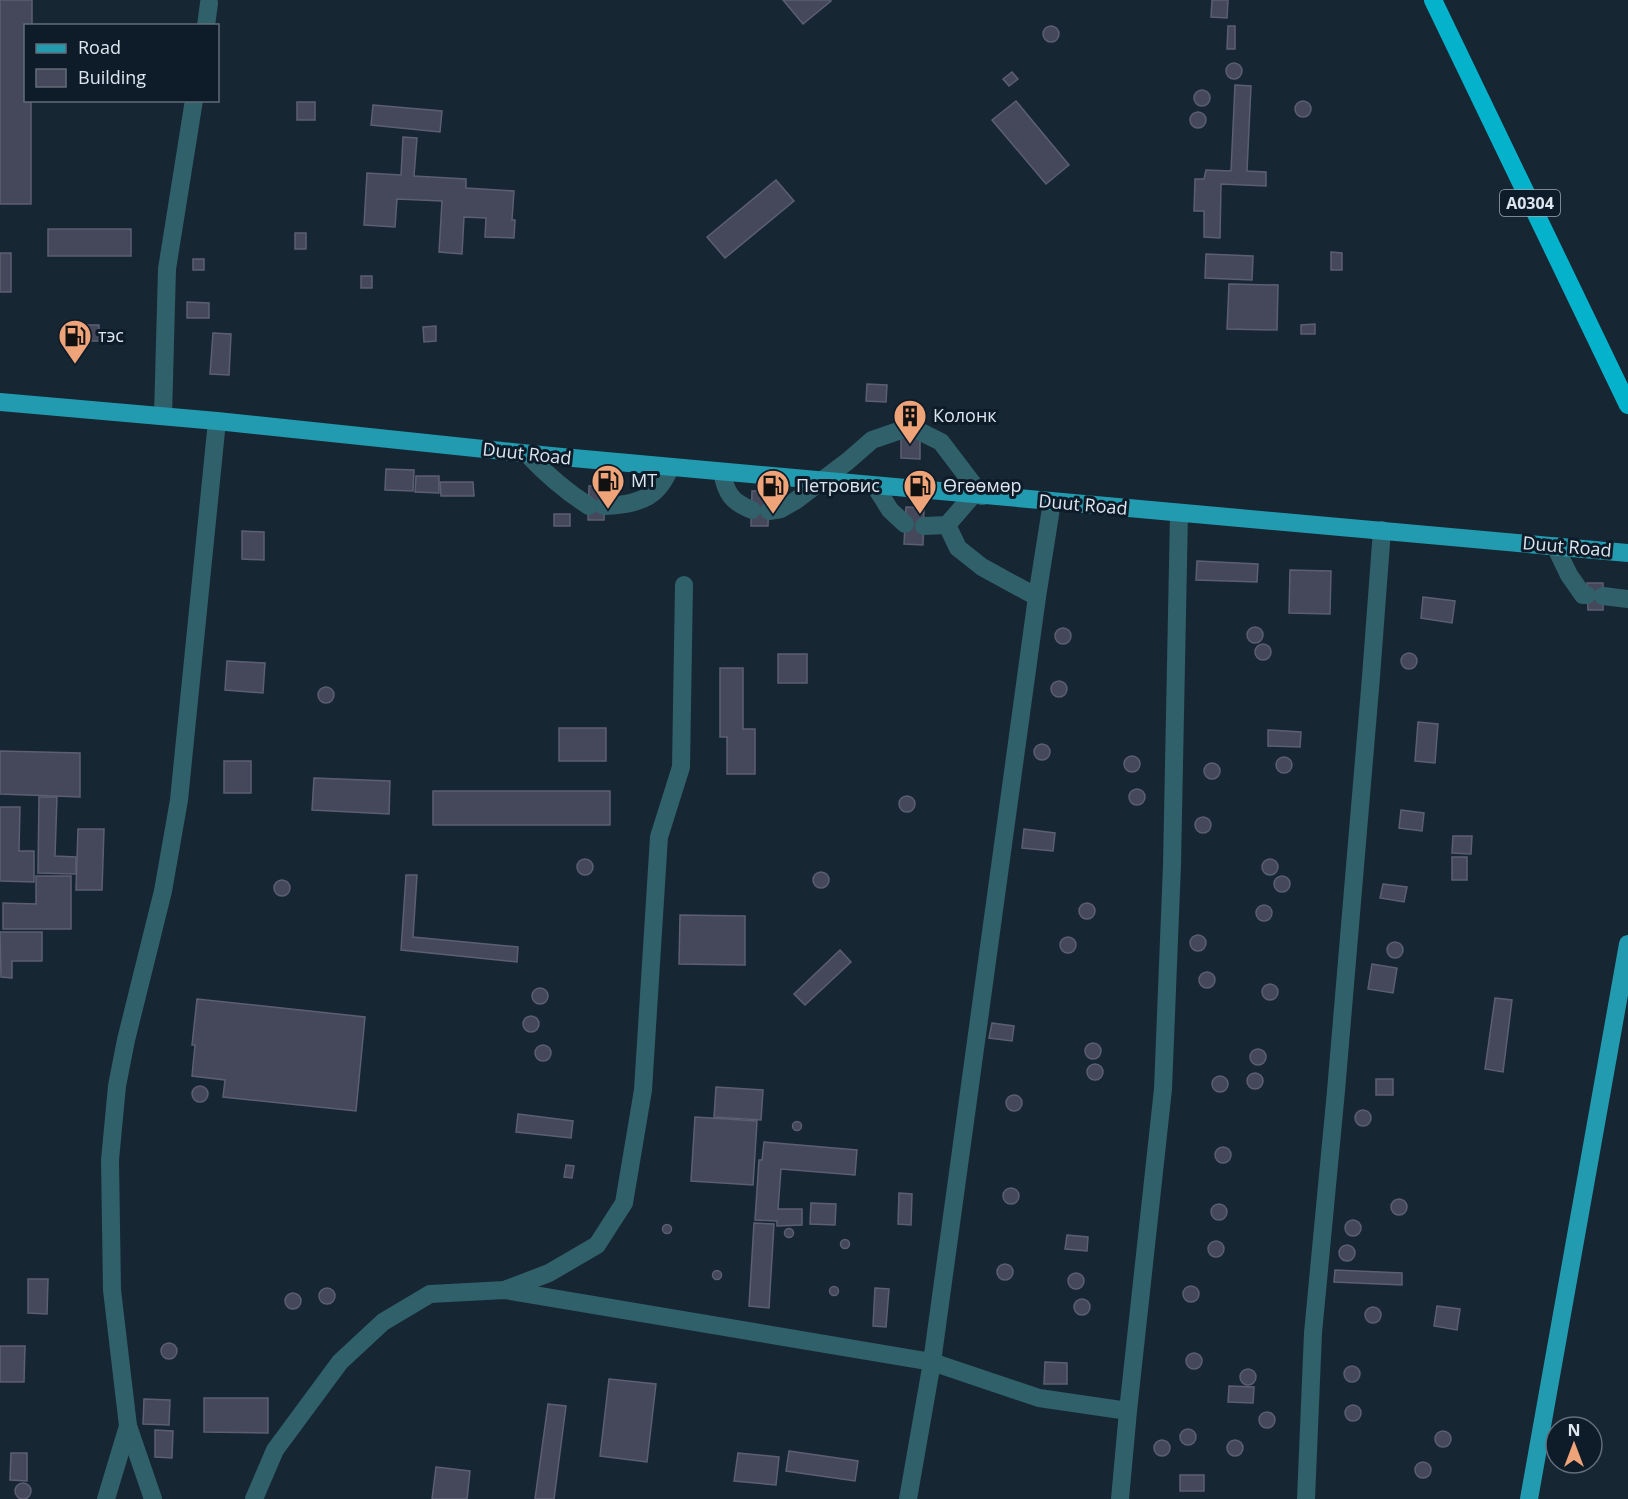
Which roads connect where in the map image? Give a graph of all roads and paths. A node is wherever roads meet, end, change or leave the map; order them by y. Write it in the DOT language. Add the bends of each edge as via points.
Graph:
graph roads {
  1 [pos="1434,1"];
  2 [pos="209,3"];
  3 [pos="206,24"];
  4 [pos="194,102"];
  5 [pos="0,402"];
  6 [pos="1628,405"];
  7 [pos="163,416"];
  8 [pos="217,421"];
  9 [pos="527,454"];
  10 [pos="671,467"];
  11 [pos="722,472"];
  12 [pos="823,481"];
  13 [pos="875,486"];
  14 [pos="977,495"];
  15 [pos="1052,502"];
  16 [pos="1179,513"];
  17 [pos="905,524"];
  18 [pos="924,525"];
  19 [pos="948,525"];
  20 [pos="1382,530"];
  21 [pos="1555,546"];
  22 [pos="1628,553"];
  23 [pos="684,585"];
  24 [pos="1037,597"];
  25 [pos="1628,598"];
  26 [pos="1628,944"];
  27 [pos="1625,982"];
  28 [pos="505,1290"];
  29 [pos="933,1362"];
  30 [pos="1128,1411"];
  31 [pos="128,1426"];
  32 [pos="106,1499"];
  33 [pos="153,1499"];
  34 [pos="254,1499"];
  35 [pos="908,1499"];
  36 [pos="1120,1499"];
  37 [pos="1306,1499"];
  38 [pos="1529,1499"];
  1 -- 6 [label="highway, A0304"];
  2 -- 3 [label="street"];
  4 -- 7 [label="street" via="167,268"];
  5 -- 7 [label="main road, Duut Road"];
  7 -- 8 [label="main road, Duut Road"];
  8 -- 9 [label="main road, Duut Road"];
  8 -- 31 [label="street" via="175,830 126,1040 113,1124 110,1252"];
  9 -- 10 [label="main road, Duut Road"];
  9 -- 10 [label="street" via="569,494 597,506 627,505 643,499 658,489"];
  10 -- 11 [label="main road, Duut Road"];
  11 -- 12 [label="main road, Duut Road"];
  11 -- 12 [label="street" via="724,486 737,504 760,510 781,509"];
  12 -- 13 [label="main road, Duut Road"];
  12 -- 14 [label="street" via="872,440 910,430 941,442"];
  13 -- 14 [label="main road, Duut Road"];
  13 -- 17 [label="street" via="890,510"];
  14 -- 15 [label="main road, Duut Road"];
  14 -- 19 [label="street"];
  15 -- 16 [label="main road, Duut Road"];
  15 -- 24 [label="street"];
  16 -- 20 [label="main road, Duut Road"];
  16 -- 30 [label="street" via="1163,1089"];
  18 -- 19 [label="street"];
  19 -- 24 [label="street" via="958,548 982,567"];
  20 -- 21 [label="main road, Duut Road"];
  20 -- 37 [label="street" via="1313,1333"];
  21 -- 22 [label="main road, Duut Road"];
  21 -- 25 [label="street" via="1583,595"];
  23 -- 28 [label="street" via="681,767 659,837 643,1090 624,1203 597,1245 549,1273"];
  24 -- 29 [label="street"];
  26 -- 27 [label="main road"];
  27 -- 38 [label="main road"];
  28 -- 29 [label="street"];
  28 -- 34 [label="street" via="430,1294 383,1322 340,1362 275,1450"];
  29 -- 30 [label="street" via="1039,1398"];
  29 -- 35 [label="street"];
  30 -- 36 [label="street"];
  31 -- 32 [label="street"];
  31 -- 33 [label="street"];
}
